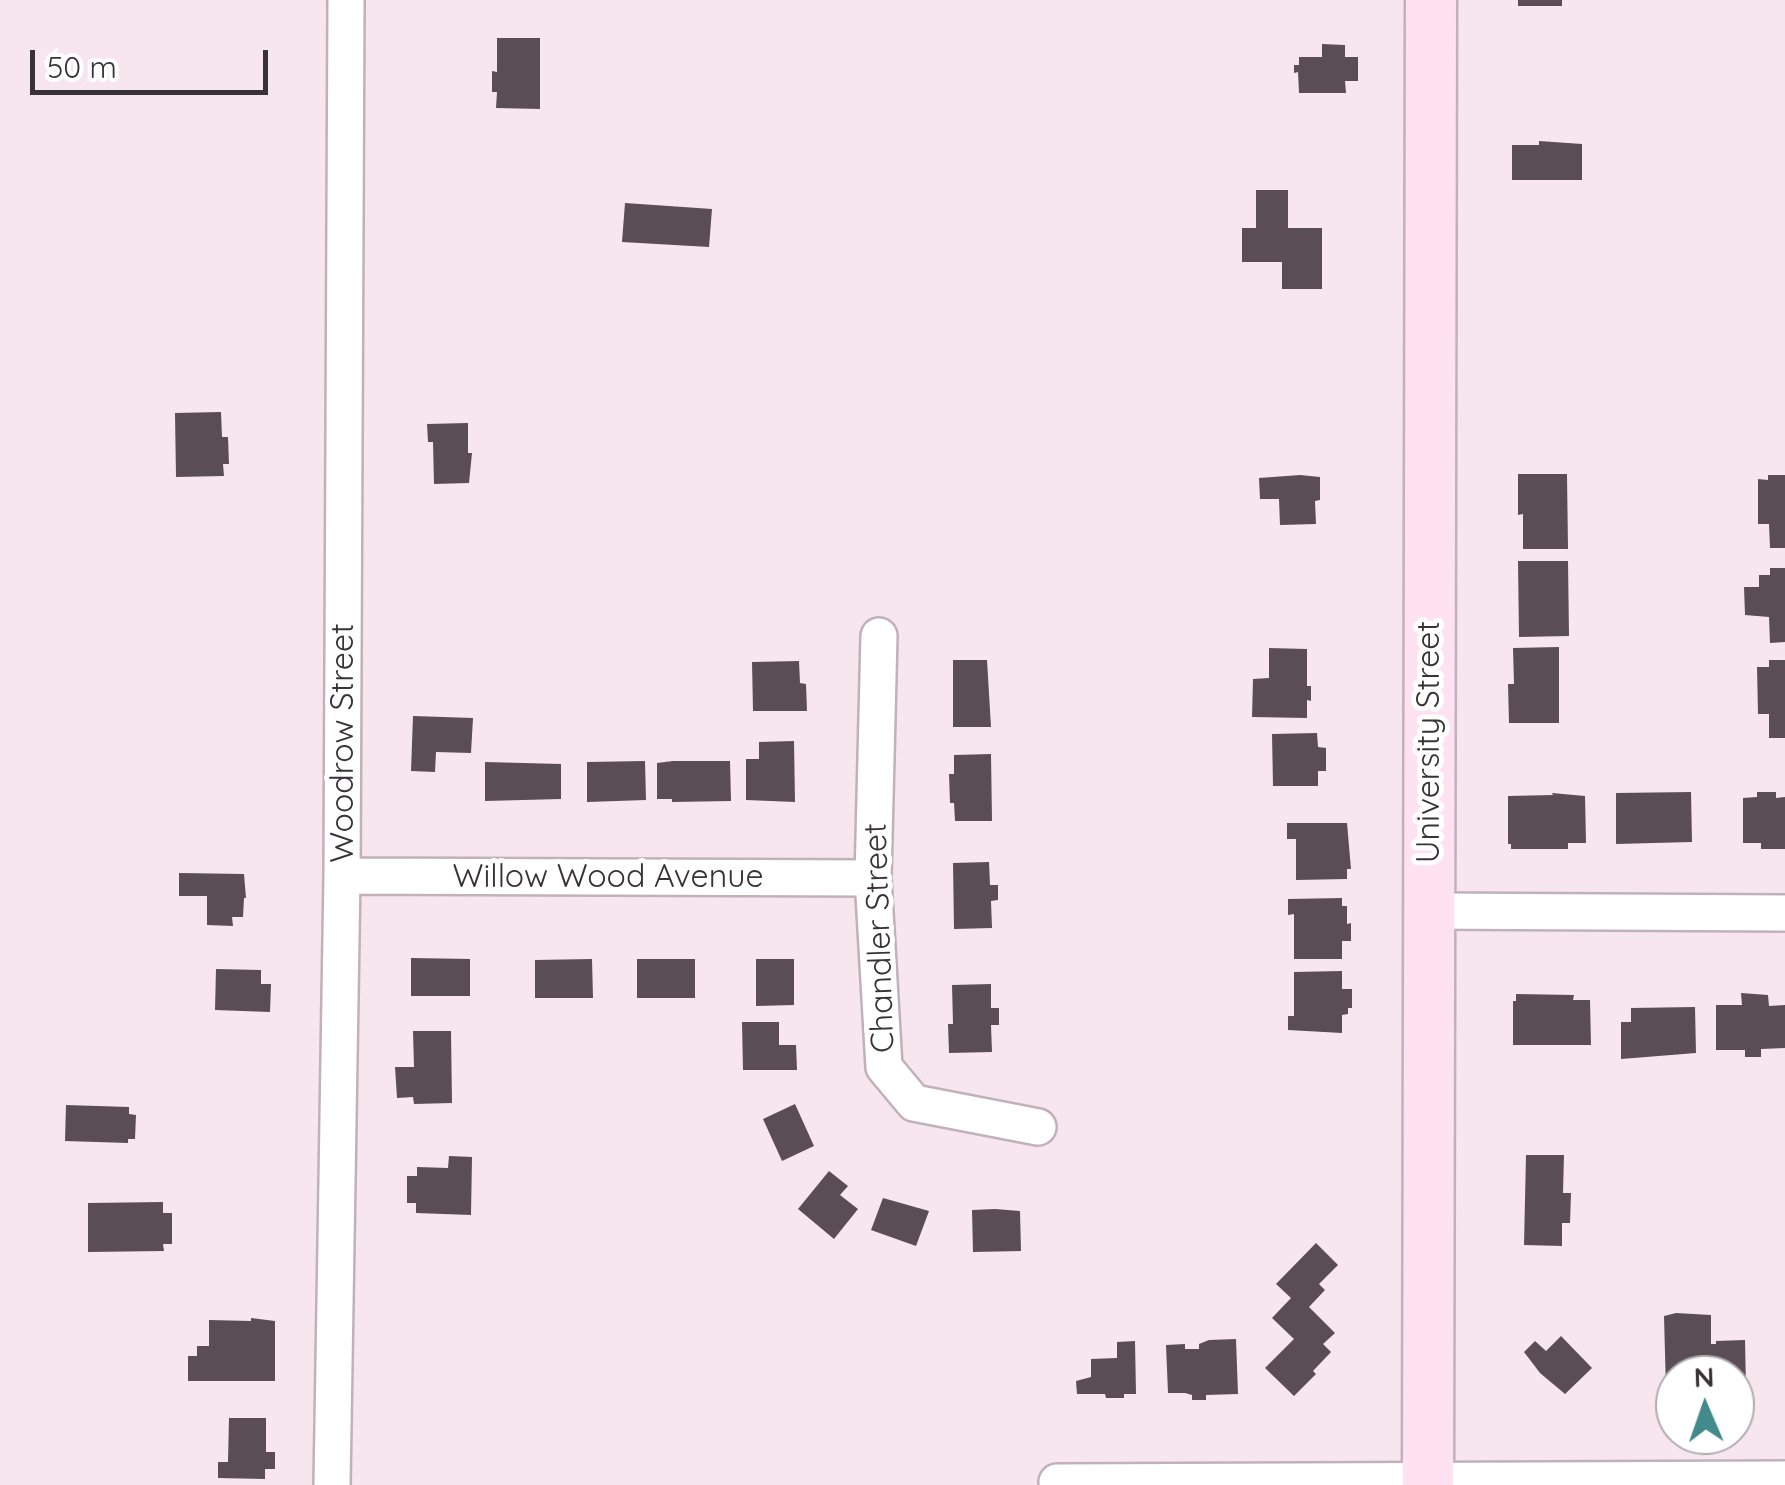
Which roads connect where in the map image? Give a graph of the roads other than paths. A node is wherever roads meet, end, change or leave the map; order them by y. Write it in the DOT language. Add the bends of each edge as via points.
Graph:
graph roads {
  1 [pos="346,0"];
  2 [pos="1431,0"];
  3 [pos="879,636"];
  4 [pos="342,876"];
  5 [pos="873,878"];
  6 [pos="1428,911"];
  7 [pos="1785,914"];
  8 [pos="1038,1127"];
  9 [pos="1785,1478"];
  10 [pos="1057,1482"];
  11 [pos="1428,1482"];
  12 [pos="332,1485"];
  1 -- 4 [label="street, Woodrow Street"];
  2 -- 6 [label="street, University Street"];
  3 -- 5 [label="street, Chandler Street"];
  4 -- 5 [label="street, Willow Wood Avenue"];
  4 -- 12 [label="street, Woodrow Street"];
  5 -- 8 [label="street, Chandler Street" via="884,1067 914,1103"];
  6 -- 7 [label="street"];
  6 -- 11 [label="street, University Street"];
  9 -- 11 [label="street"];
  10 -- 11 [label="street"];
}
